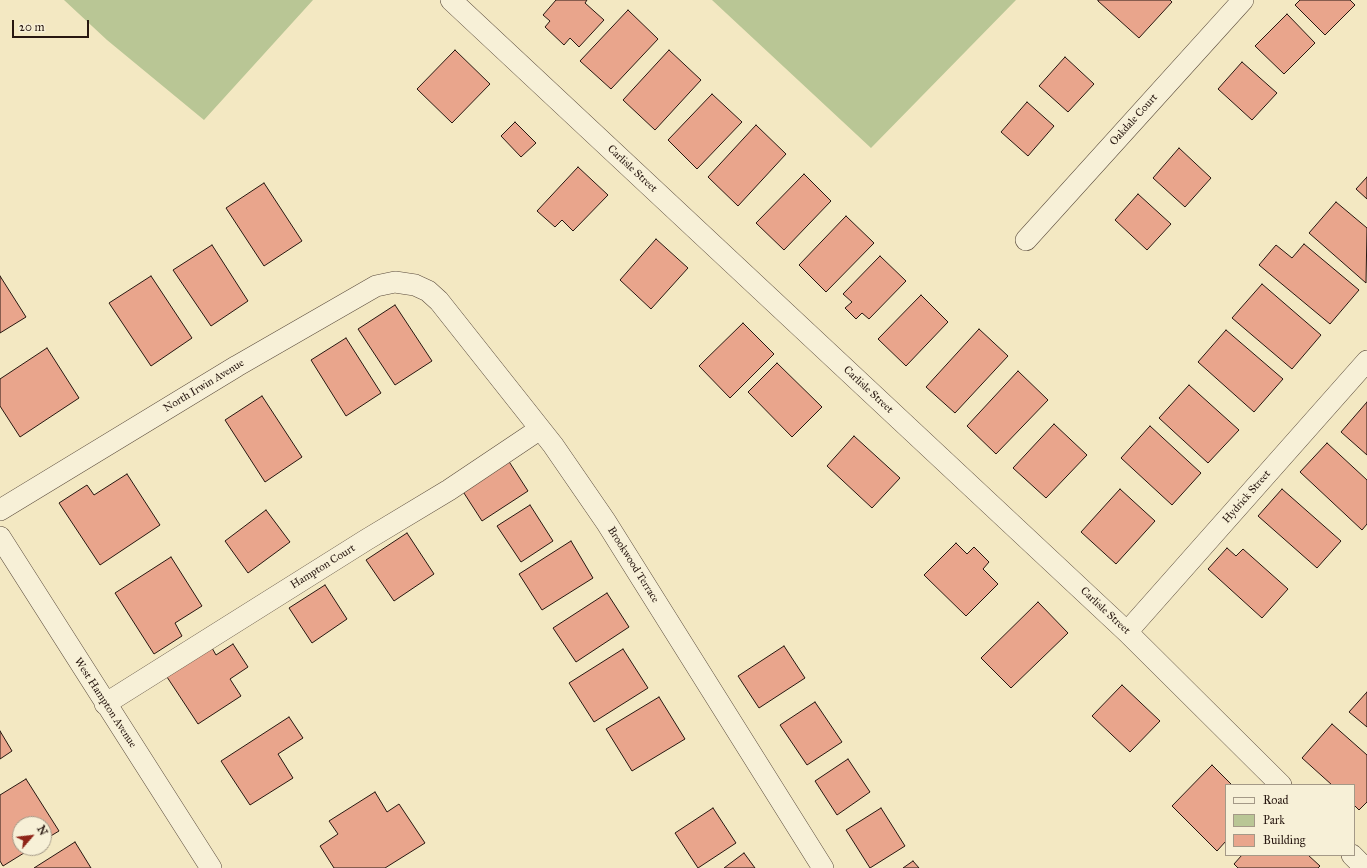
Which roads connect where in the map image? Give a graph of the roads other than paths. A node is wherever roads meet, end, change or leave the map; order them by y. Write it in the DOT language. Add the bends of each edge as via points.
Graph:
graph roads {
  1 [pos="451,0"];
  2 [pos="1243,0"];
  3 [pos="1026,240"];
  4 [pos="414,285"];
  5 [pos="1367,361"];
  6 [pos="540,429"];
  7 [pos="0,510"];
  8 [pos="0,537"];
  9 [pos="1127,632"];
  10 [pos="105,704"];
  11 [pos="1280,784"];
  12 [pos="1353,856"];
  13 [pos="211,868"];
  14 [pos="823,868"];
  15 [pos="1365,868"];
  1 -- 9 [label="street, Carlisle Street"];
  2 -- 3 [label="street, Oakdale Court"];
  4 -- 6 [label="street, Brookwood Terrace" via="428,291 439,301"];
  4 -- 7 [label="street, North Irwin Avenue" via="395,282 376,286 237,366"];
  5 -- 9 [label="street, Hydrick Street"];
  6 -- 10 [label="street, Hampton Court" via="449,490"];
  6 -- 14 [label="street, Brookwood Terrace" via="606,522"];
  8 -- 10 [label="street, West Hampton Avenue"];
  9 -- 11 [label="street, Carlisle Street"];
  10 -- 13 [label="street, West Hampton Avenue"];
  12 -- 15 [label="street"];
}
